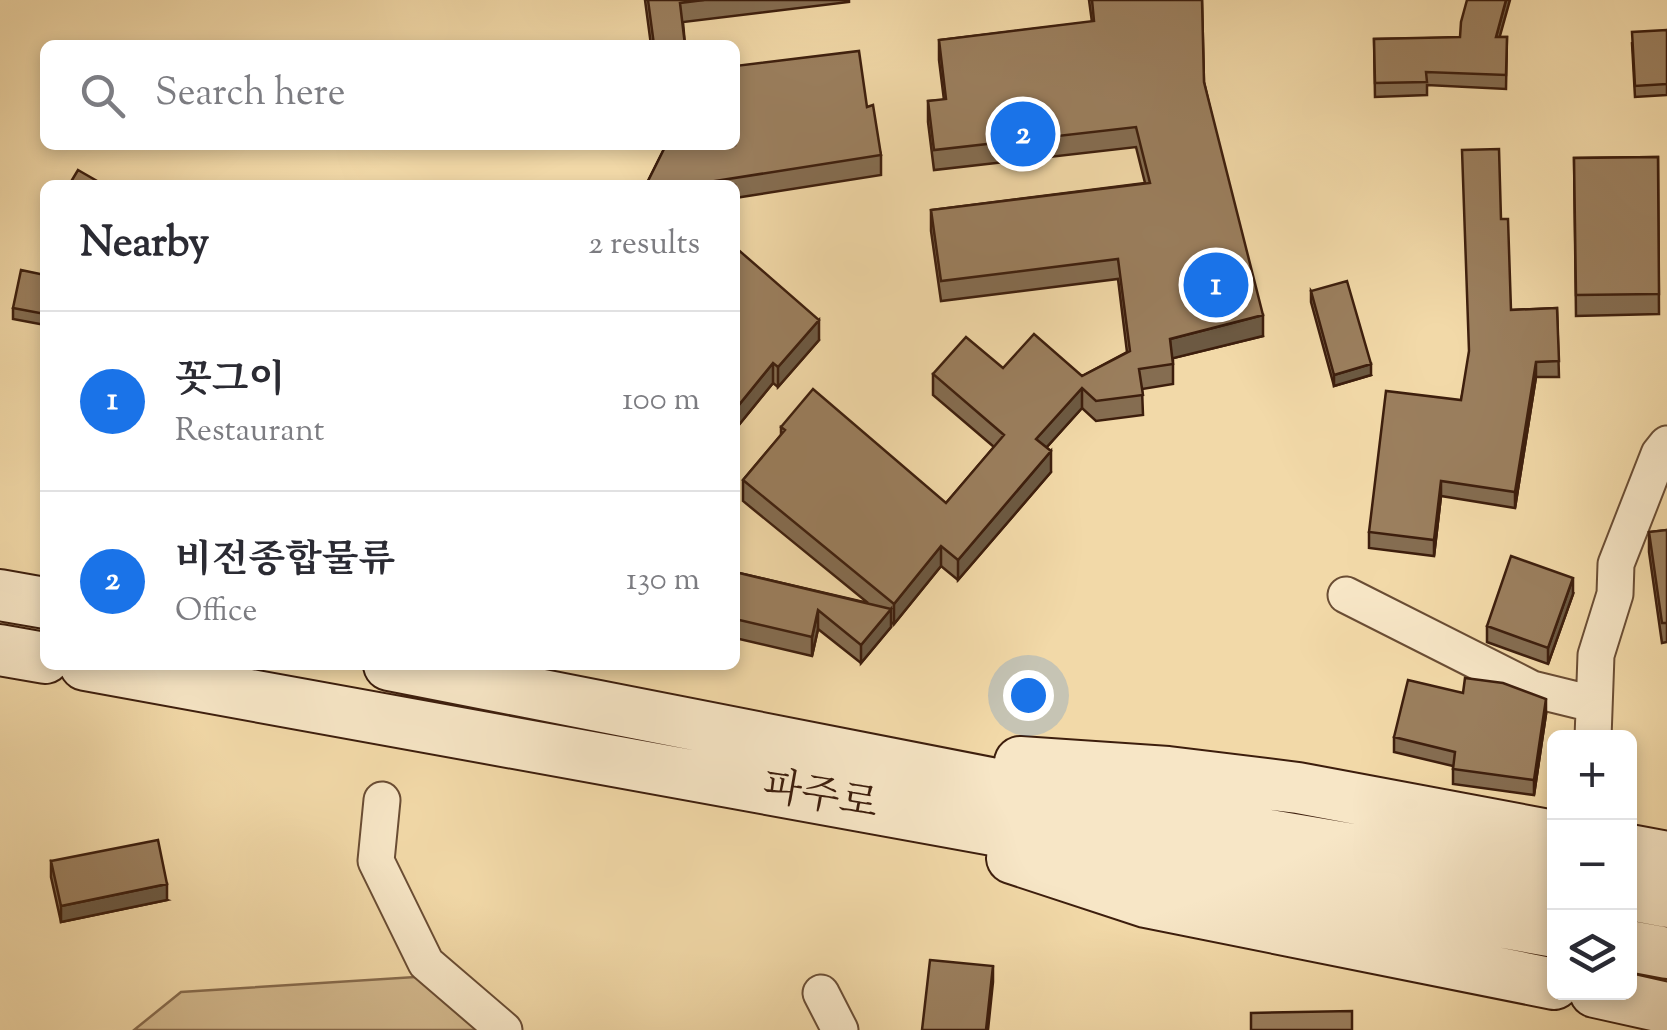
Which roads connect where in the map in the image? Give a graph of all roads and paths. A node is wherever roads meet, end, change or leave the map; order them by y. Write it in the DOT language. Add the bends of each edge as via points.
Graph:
graph roads {
  1 [pos="1667,444"];
  2 [pos="0,594"];
  3 [pos="1346,595"];
  4 [pos="40,602"];
  5 [pos="0,650"];
  6 [pos="40,657"];
  7 [pos="112,670"];
  8 [pos="415,670"];
  9 [pos="1593,721"];
  10 [pos="825,750"];
  11 [pos="382,800"];
  12 [pos="846,803"];
  13 [pos="1547,835"];
  14 [pos="1637,851"];
  15 [pos="1667,857"];
  16 [pos="1547,882"];
  17 [pos="1637,897"];
  18 [pos="1667,902"];
  19 [pos="1547,931"];
  20 [pos="1637,947"];
  21 [pos="1667,952"];
  22 [pos="1547,983"];
  23 [pos="821,993"];
  24 [pos="1631,1000"];
  25 [pos="1667,1008"];
  26 [pos="504,1030"];
  27 [pos="840,1030"];
  1 -- 9 [label="street" via="1616,564 1615,594 1596,655"];
  2 -- 4 [label="main road"];
  3 -- 9 [label="street"];
  5 -- 6 [label="main road"];
  7 -- 12 [label="main road, 파주로"];
  8 -- 10 [label="main road, 파주로"];
  10 -- 13 [label="main road" via="1168,772 1298,788"];
  10 -- 16 [label="main road, 파주로" via="1169,818"];
  11 -- 26 [label="street" via="376,862 426,963"];
  12 -- 19 [label="main road, 파주로"];
  12 -- 22 [label="main road" via="1146,902"];
  14 -- 15 [label="main road"];
  17 -- 18 [label="main road"];
  20 -- 21 [label="main road"];
  23 -- 27 [label="street"];
  24 -- 25 [label="main road"];
}
